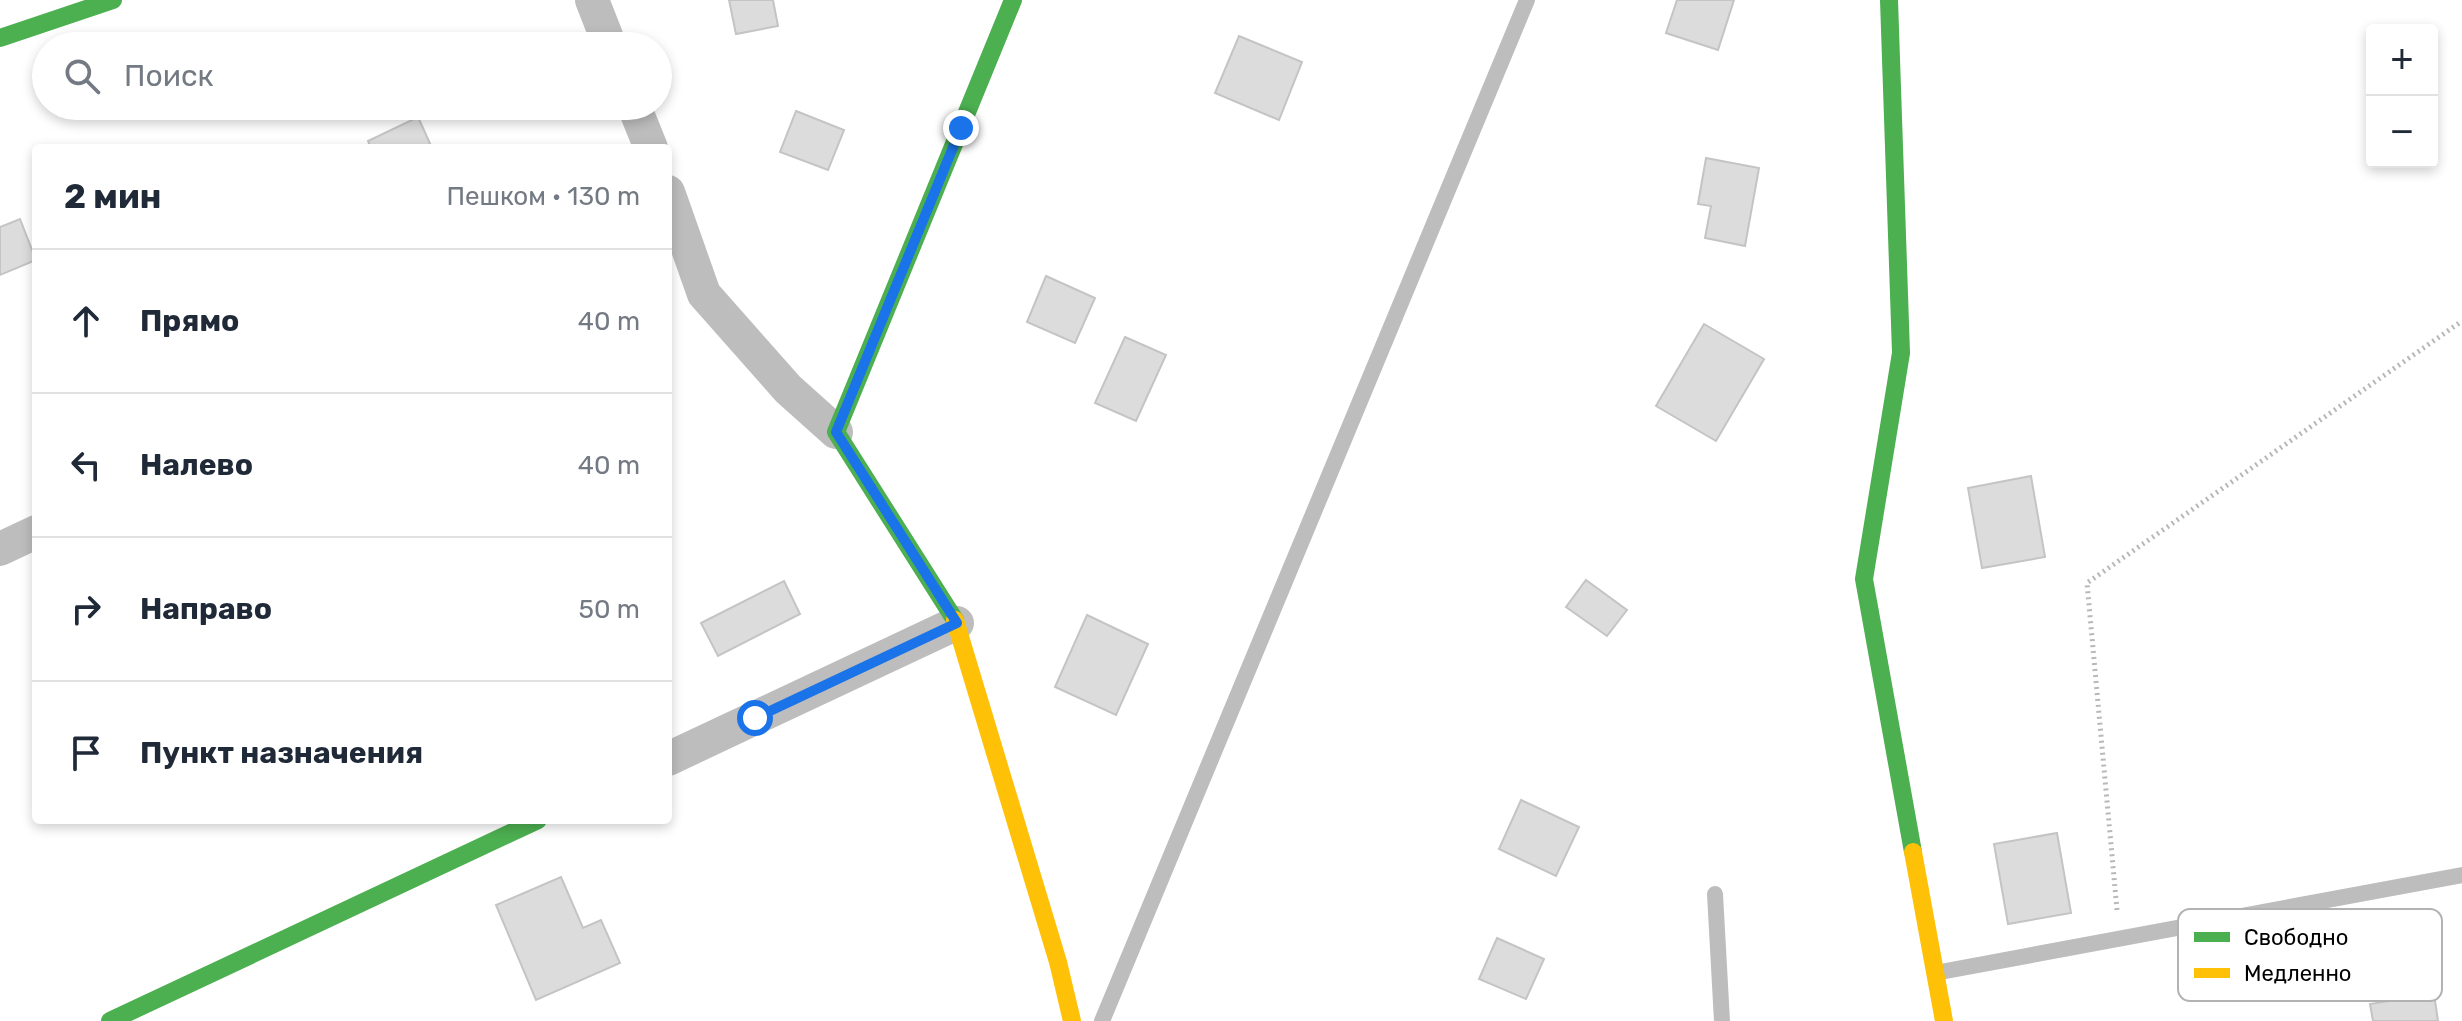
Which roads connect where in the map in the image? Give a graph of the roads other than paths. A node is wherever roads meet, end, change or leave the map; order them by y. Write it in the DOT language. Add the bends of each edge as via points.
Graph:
graph roads {
  1 [pos="113,0"];
  2 [pos="592,0"];
  3 [pos="1013,0"];
  4 [pos="1527,0"];
  5 [pos="1889,0"];
  6 [pos="605,32"];
  7 [pos="0,38"];
  8 [pos="640,120"];
  9 [pos="649,144"];
  10 [pos="672,213"];
  11 [pos="836,432"];
  12 [pos="32,534"];
  13 [pos="0,549"];
  14 [pos="957,623"];
  15 [pos="672,757"];
  16 [pos="529,824"];
  17 [pos="2462,875"];
  18 [pos="1715,894"];
  19 [pos="2280,909"];
  20 [pos="2178,928"];
  21 [pos="1934,973"];
  22 [pos="110,1021"];
  23 [pos="1072,1021"];
  24 [pos="1102,1021"];
  25 [pos="1722,1021"];
  26 [pos="1944,1021"];
  1 -- 7 [label="street"];
  2 -- 6 [label="street"];
  3 -- 11 [label="street"];
  4 -- 24 [label="lane"];
  5 -- 21 [label="street" via="1901,353 1864,579"];
  8 -- 9 [label="street"];
  10 -- 11 [label="street" via="704,294 788,389"];
  11 -- 14 [label="street"];
  12 -- 13 [label="street"];
  14 -- 15 [label="street"];
  14 -- 23 [label="street"];
  16 -- 22 [label="street"];
  17 -- 19 [label="lane"];
  18 -- 25 [label="lane"];
  20 -- 21 [label="lane"];
  21 -- 26 [label="street"];
}
